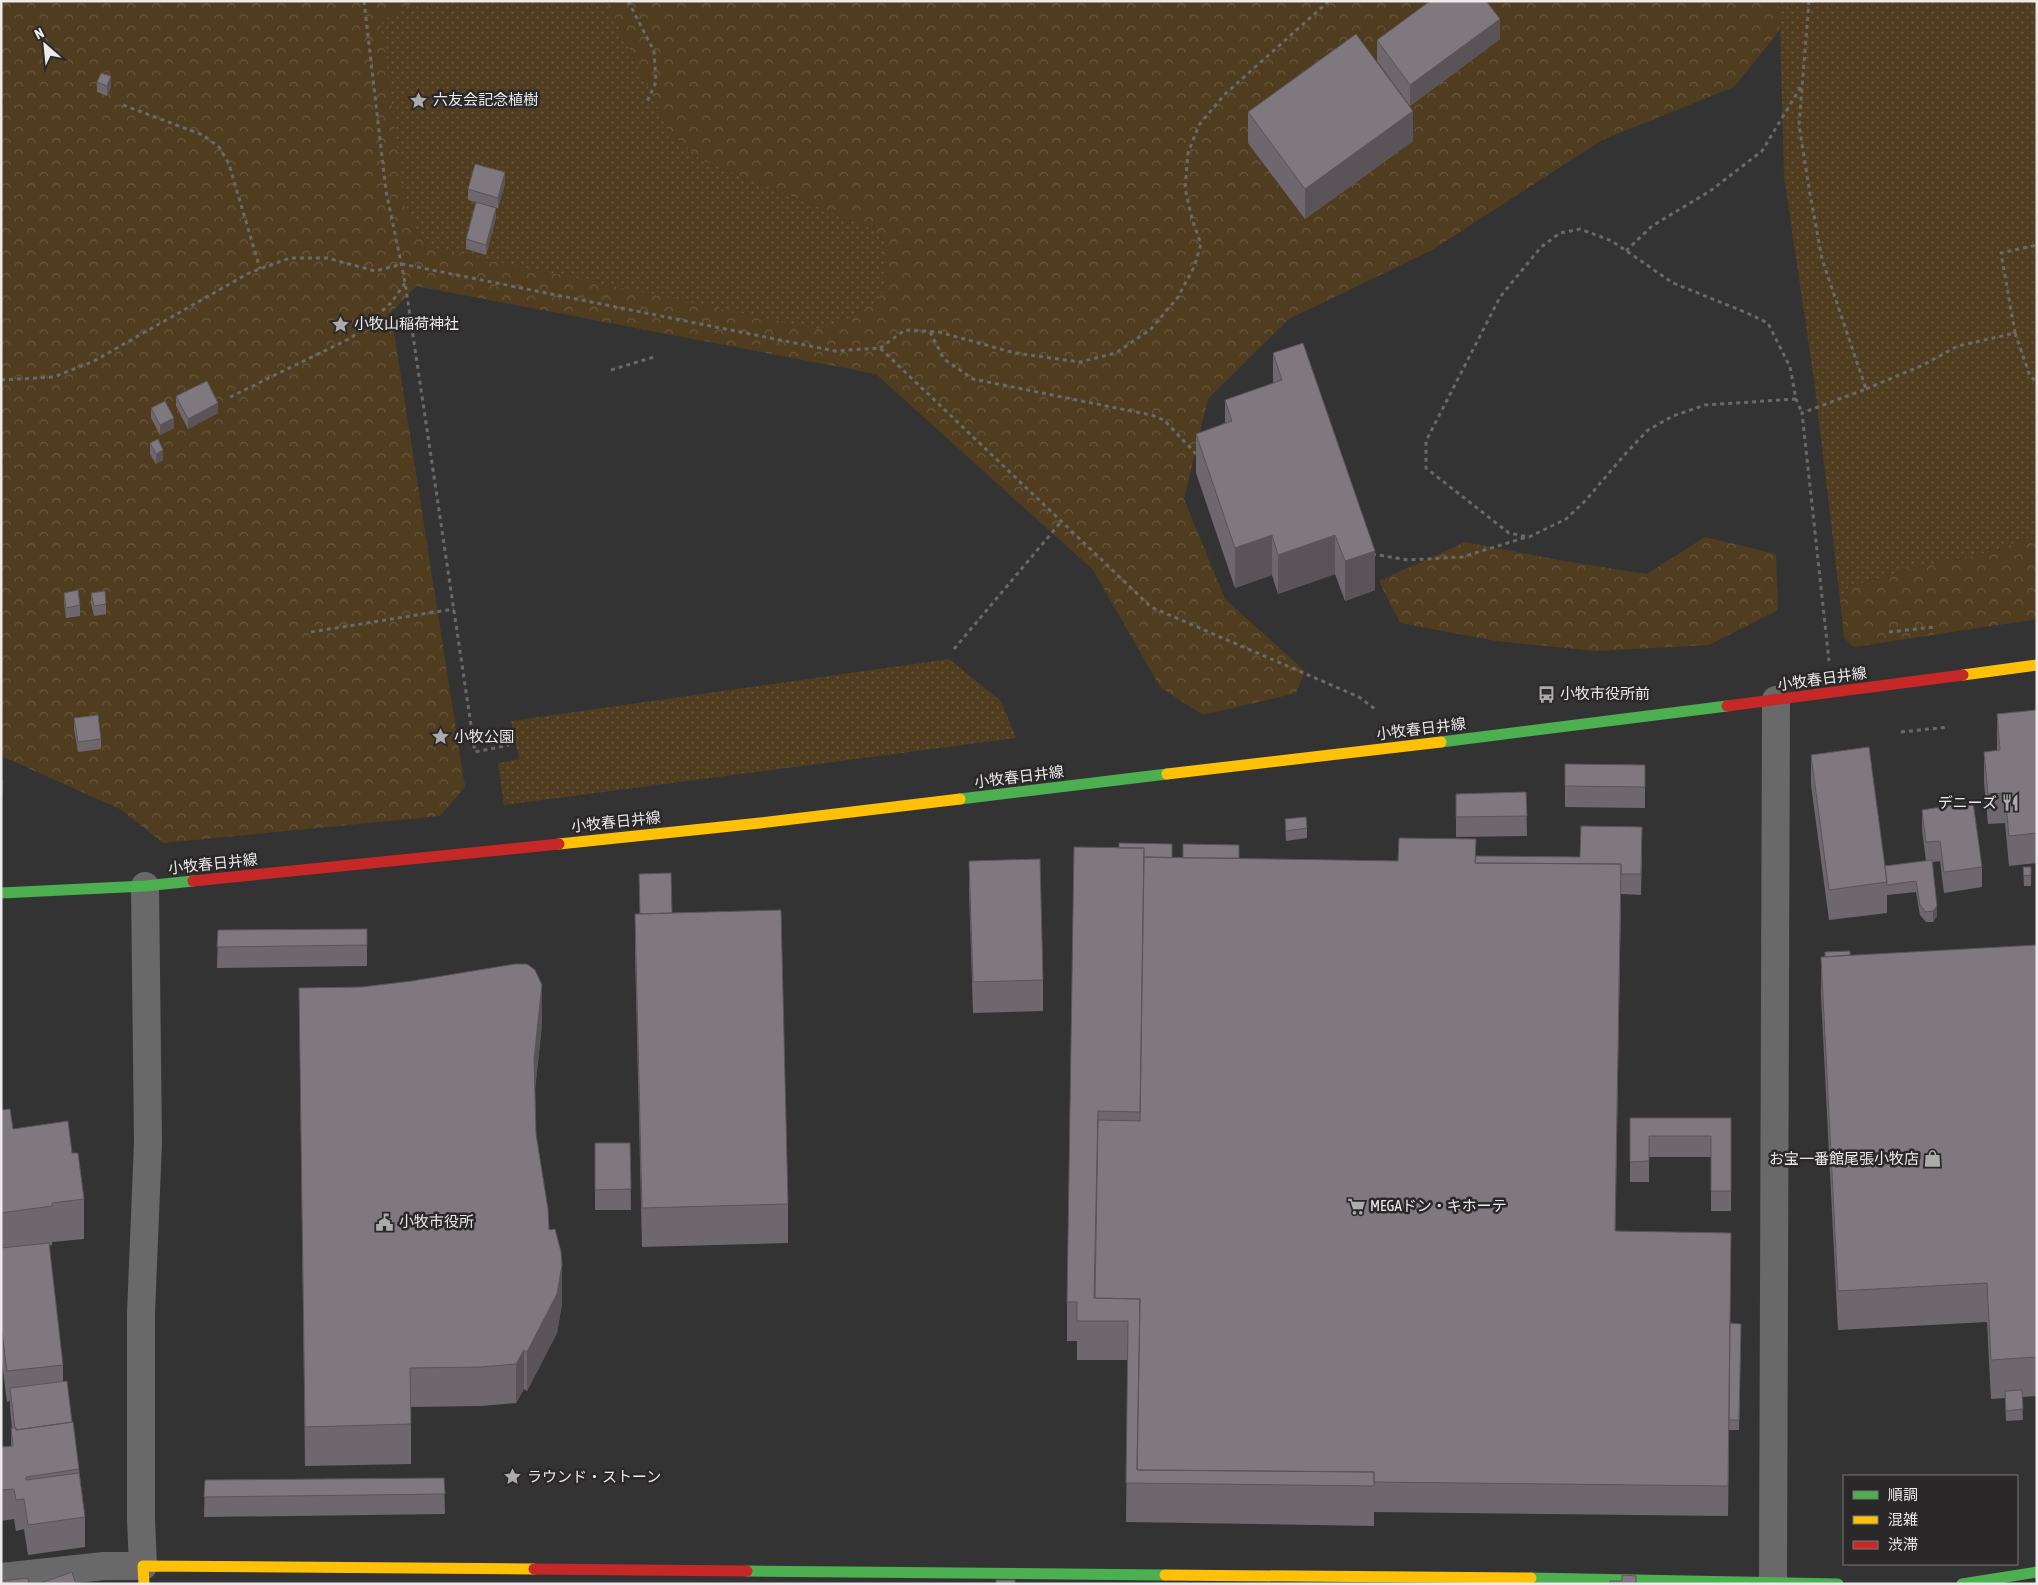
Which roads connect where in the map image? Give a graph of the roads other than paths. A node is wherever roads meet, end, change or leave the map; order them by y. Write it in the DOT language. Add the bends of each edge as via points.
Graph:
graph roads {
  1 [pos="2037,665"];
  2 [pos="1776,700"];
  3 [pos="145,886"];
  4 [pos="1,893"];
  5 [pos="2037,1572"];
  6 [pos="143,1575"];
  7 [pos="1,1577"];
  8 [pos="1452,1581"];
  9 [pos="1773,1582"];
  10 [pos="1838,1584"];
  11 [pos="1962,1584"];
  1 -- 2 [label="main road, 小牧春日井線"];
  2 -- 3 [label="main road, 小牧春日井線" via="760,823"];
  2 -- 9 [label="street"];
  3 -- 4 [label="main road, 小牧春日井線"];
  3 -- 6 [label="street" via="148,1142 141,1313"];
  5 -- 11 [label="main road"];
  6 -- 7 [label="street" via="104,1566"];
  6 -- 8 [label="main road"];
  8 -- 9 [label="main road"];
  9 -- 10 [label="main road"];
}
